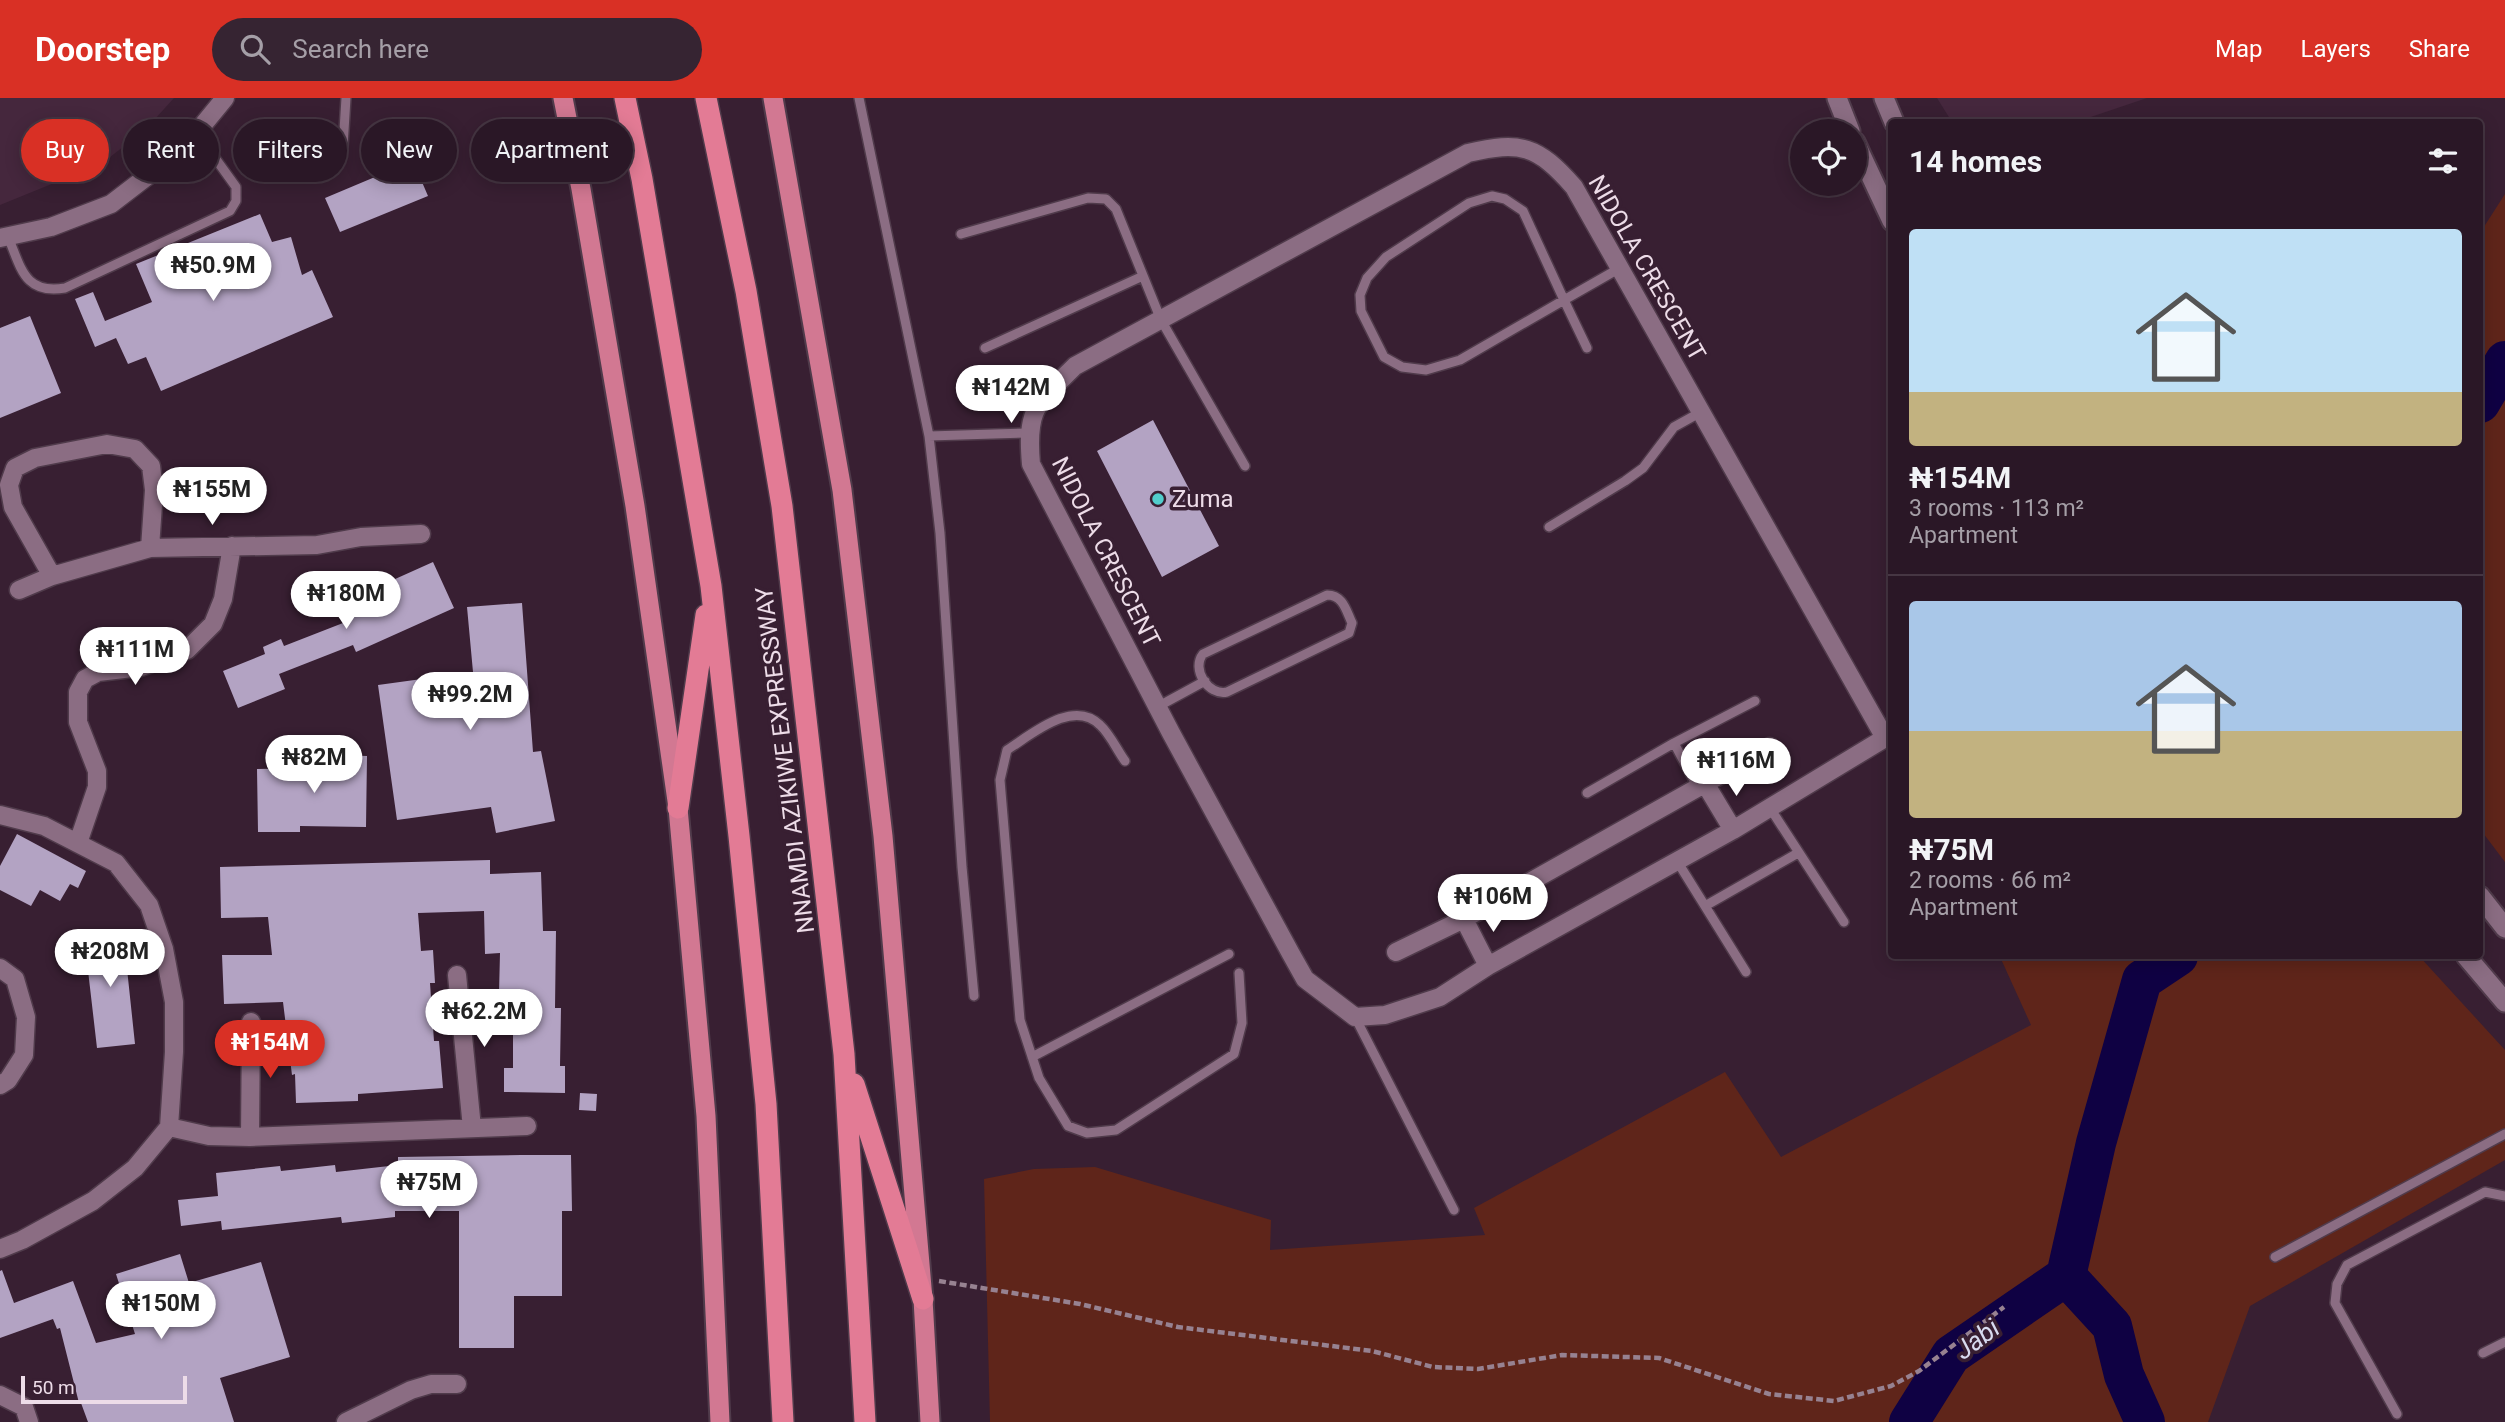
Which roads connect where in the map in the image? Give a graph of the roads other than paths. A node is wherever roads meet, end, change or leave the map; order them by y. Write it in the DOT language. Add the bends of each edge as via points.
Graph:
graph roads {
  1 [pos="225,98"];
  2 [pos="346,98"];
  3 [pos="563,98"];
  4 [pos="625,98"];
  5 [pos="706,98"];
  6 [pos="773,98"];
  7 [pos="859,98"];
  8 [pos="1837,98"];
  9 [pos="1884,98"];
  10 [pos="208,119"];
  11 [pos="345,119"];
  12 [pos="1845,119"];
  13 [pos="1893,119"];
  14 [pos="219,163"];
  15 [pos="1867,168"];
  16 [pos="140,182"];
  17 [pos="1888,212"];
  18 [pos="961,233"];
  19 [pos="4,238"];
  20 [pos="1620,267"];
  21 [pos="1143,276"];
  22 [pos="1564,300"];
  23 [pos="1161,320"];
  24 [pos="985,348"];
  25 [pos="1587,348"];
  26 [pos="1701,412"];
  27 [pos="1028,433"];
  28 [pos="929,436"];
  29 [pos="1245,466"];
  30 [pos="1549,527"];
  31 [pos="421,534"];
  32 [pos="232,546"];
  33 [pos="150,548"];
  34 [pos="51,576"];
  35 [pos="711,586"];
  36 [pos="19,590"];
  37 [pos="1205,681"];
  38 [pos="1755,701"];
  39 [pos="1159,706"];
  40 [pos="1888,736"];
  41 [pos="1674,743"];
  42 [pos="1770,747"];
  43 [pos="1125,761"];
  44 [pos="1702,787"];
  45 [pos="1587,793"];
  46 [pos="678,808"];
  47 [pos="1770,808"];
  48 [pos="0,815"];
  49 [pos="1733,830"];
  50 [pos="78,843"];
  51 [pos="1798,853"];
  52 [pos="1677,861"];
  53 [pos="2483,900"];
  54 [pos="1705,906"];
  55 [pos="1464,919"];
  56 [pos="1844,922"];
  57 [pos="2505,928"];
  58 [pos="1395,953"];
  59 [pos="1228,954"];
  60 [pos="2469,959"];
  61 [pos="1488,966"];
  62 [pos="0,968"];
  63 [pos="1746,972"];
  64 [pos="1239,973"];
  65 [pos="457,975"];
  66 [pos="974,996"];
  67 [pos="2505,1002"];
  68 [pos="1355,1017"];
  69 [pos="251,1022"];
  70 [pos="844,1055"];
  71 [pos="1032,1057"];
  72 [pos="0,1085"];
  73 [pos="527,1126"];
  74 [pos="169,1127"];
  75 [pos="472,1128"];
  76 [pos="2505,1134"];
  77 [pos="250,1137"];
  78 [pos="2505,1196"];
  79 [pos="1454,1210"];
  80 [pos="0,1249"];
  81 [pos="2275,1257"];
  82 [pos="922,1288"];
  83 [pos="2505,1342"];
  84 [pos="2483,1353"];
  85 [pos="457,1384"];
  86 [pos="0,1395"];
  87 [pos="2397,1414"];
  88 [pos="29,1422"];
  89 [pos="346,1422"];
  90 [pos="720,1422"];
  91 [pos="783,1422"];
  92 [pos="865,1422"];
  93 [pos="930,1422"];
  1 -- 10 [label="street"];
  2 -- 11 [label="lane"];
  3 -- 46 [label="highway" via="635,506"];
  4 -- 35 [label="highway"];
  5 -- 70 [label="highway, NNAMDI AZIKIWE EXPRESSWAY" via="746,291 782,506"];
  6 -- 82 [label="highway" via="843,504 883,836"];
  7 -- 28 [label="lane"];
  8 -- 12 [label="main road"];
  9 -- 13 [label="main road"];
  14 -- 19 [label="lane" via="236,187 230,211 65,288 35,286 25,277"];
  15 -- 17 [label="main road"];
  16 -- 19 [label="street" via="111,204"];
  18 -- 21 [label="lane" via="1088,198 1106,199 1116,209"];
  20 -- 22 [label="lane"];
  20 -- 23 [label="street, NIDOLA CRESCENT" via="1574,187 1558,169 1528,148 1503,145 1468,153"];
  20 -- 26 [label="street, NIDOLA CRESCENT"];
  21 -- 23 [label="lane"];
  21 -- 24 [label="lane"];
  22 -- 22 [label="lane" via="1523,211 1505,198 1492,196 1469,203 1386,257 1367,278 1360,295 1361,311 1384,356 1402,367 1426,370 1460,360"];
  22 -- 25 [label="lane"];
  23 -- 27 [label="street, NIDOLA CRESCENT" via="1075,366 1037,404"];
  23 -- 29 [label="lane"];
  26 -- 30 [label="lane" via="1675,427 1643,468"];
  26 -- 40 [label="street, NIDOLA CRESCENT"];
  27 -- 28 [label="lane"];
  27 -- 39 [label="street, NIDOLA CRESCENT" via="1031,464"];
  28 -- 66 [label="lane"];
  31 -- 32 [label="street" via="317,545"];
  32 -- 33 [label="street"];
  32 -- 50 [label="street" via="223,599 213,624 187,650 141,667 98,672 85,679 78,692 78,722 97,771 97,788"];
  33 -- 34 [label="street"];
  33 -- 34 [label="street" via="151,466 135,449 107,444 35,458 15,468 9,485 13,507"];
  34 -- 36 [label="street"];
  35 -- 46 [label="highway"];
  35 -- 91 [label="highway" via="766,1104"];
  37 -- 37 [label="lane" via="1212,691 1227,692 1349,633 1352,623 1341,598 1327,595 1203,654 1198,667"];
  37 -- 39 [label="lane"];
  38 -- 41 [label="lane"];
  39 -- 68 [label="street, NIDOLA CRESCENT" via="1305,979"];
  40 -- 47 [label="street, NIDOLA CRESCENT"];
  41 -- 44 [label="lane"];
  41 -- 45 [label="lane"];
  42 -- 44 [label="street"];
  43 -- 71 [label="lane" via="1099,724 1081,715 1053,721 1007,750 1000,780 1002,807 1020,1020"];
  44 -- 49 [label="street"];
  44 -- 55 [label="street"];
  46 -- 90 [label="highway" via="706,1116"];
  47 -- 49 [label="street, NIDOLA CRESCENT"];
  47 -- 51 [label="lane"];
  48 -- 50 [label="street" via="44,826"];
  49 -- 52 [label="street, NIDOLA CRESCENT"];
  50 -- 74 [label="street" via="116,863 149,905 164,949 174,1002"];
  51 -- 54 [label="lane"];
  51 -- 56 [label="lane"];
  52 -- 54 [label="lane"];
  52 -- 61 [label="street, NIDOLA CRESCENT"];
  53 -- 57 [label="main road"];
  54 -- 63 [label="lane"];
  55 -- 58 [label="street"];
  55 -- 61 [label="street"];
  59 -- 71 [label="lane"];
  60 -- 67 [label="main road"];
  61 -- 68 [label="street, NIDOLA CRESCENT" via="1440,997 1385,1015"];
  62 -- 72 [label="street" via="15,979 26,1017 24,1055"];
  64 -- 71 [label="lane" via="1242,1023 1234,1055 1116,1130 1087,1133 1068,1126 1039,1078"];
  65 -- 75 [label="street"];
  68 -- 79 [label="lane"];
  69 -- 77 [label="street"];
  70 -- 82 [label="highway"];
  70 -- 92 [label="highway, NNAMDI AZIKIWE EXPRESSWAY"];
  73 -- 75 [label="street"];
  74 -- 77 [label="street" via="209,1136"];
  74 -- 80 [label="street" via="135,1168 93,1201"];
  75 -- 77 [label="street"];
  76 -- 81 [label="lane"];
  78 -- 87 [label="lane" via="2485,1192 2347,1265 2337,1284 2335,1303"];
  82 -- 93 [label="highway"];
  83 -- 84 [label="lane"];
  85 -- 89 [label="street" via="411,1390"];
  86 -- 88 [label="street" via="24,1407"];
}
